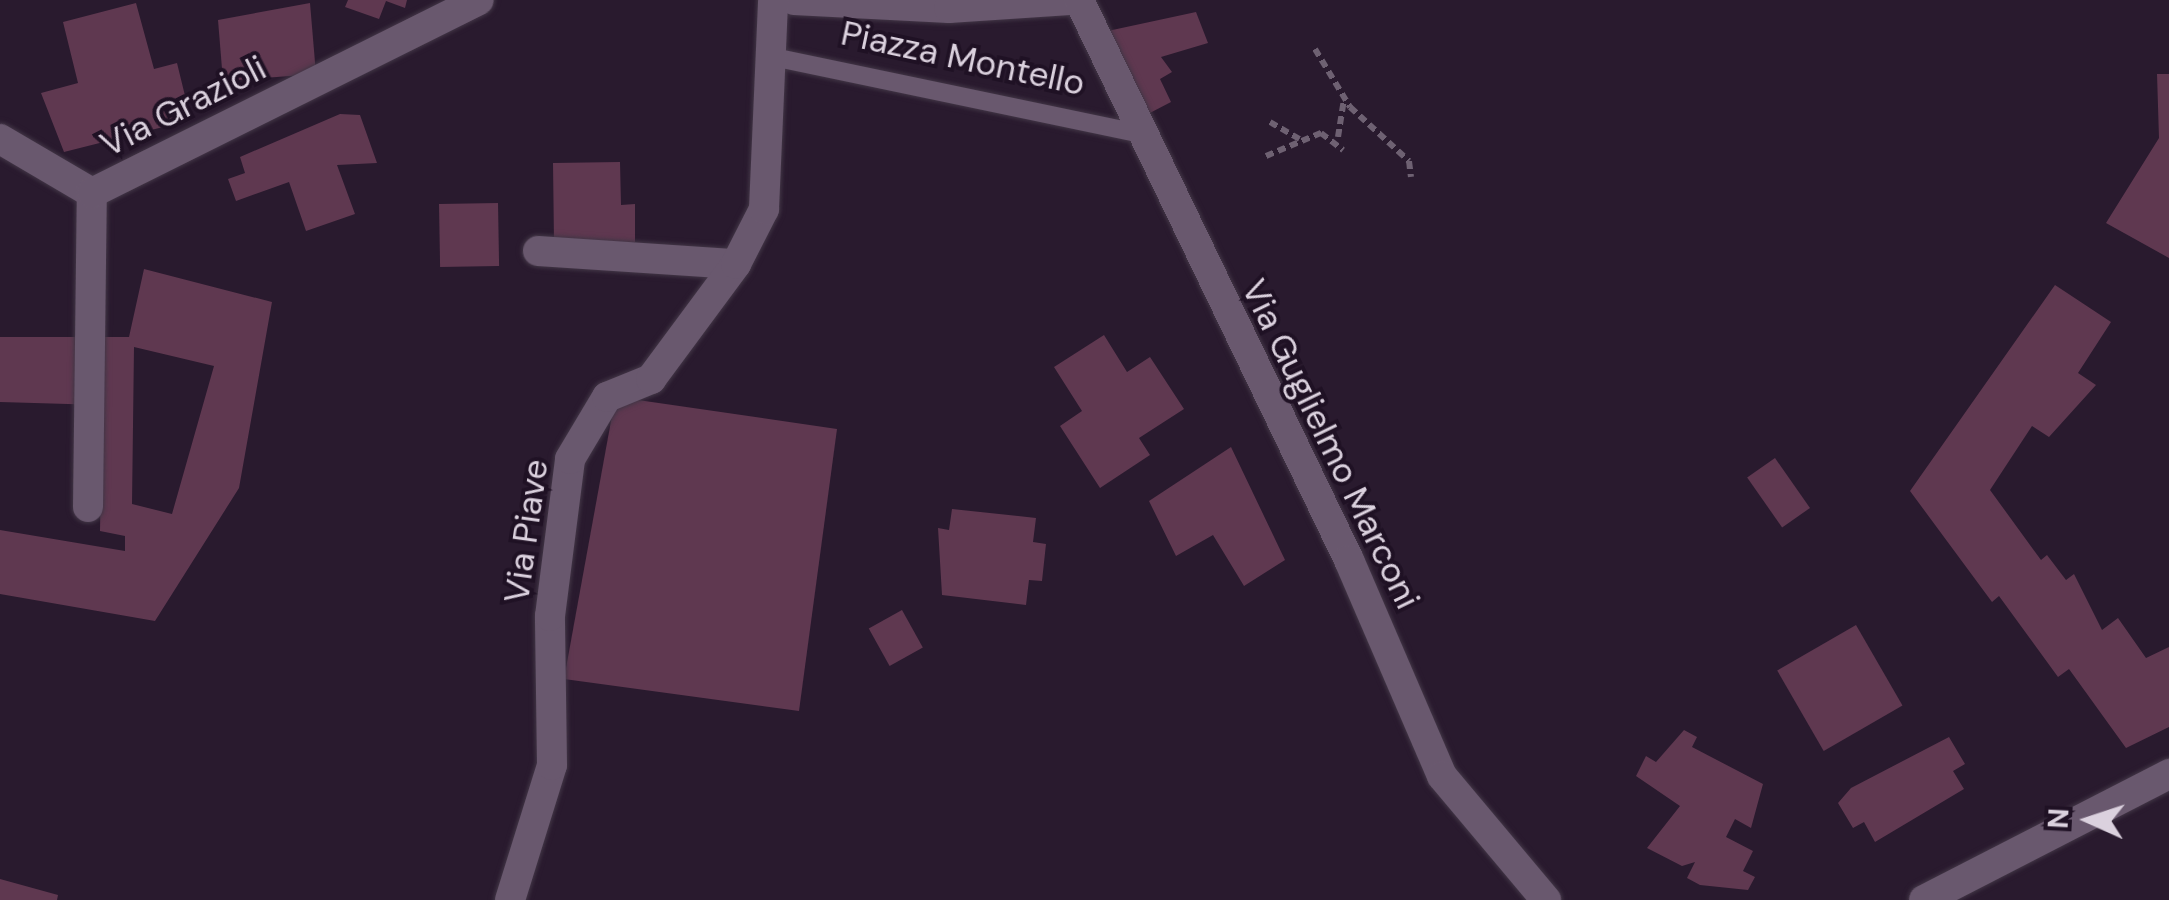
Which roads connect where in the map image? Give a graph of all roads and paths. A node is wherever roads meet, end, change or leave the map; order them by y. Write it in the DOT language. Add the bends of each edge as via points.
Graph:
graph roads {
  1 [pos="479,0"];
  2 [pos="773,0"];
  3 [pos="794,0"];
  4 [pos="1070,0"];
  5 [pos="1079,0"];
  6 [pos="950,4"];
  7 [pos="1315,49"];
  8 [pos="773,57"];
  9 [pos="1345,99"];
  10 [pos="1270,122"];
  11 [pos="1137,133"];
  12 [pos="0,139"];
  13 [pos="1338,139"];
  14 [pos="1301,140"];
  15 [pos="1343,150"];
  16 [pos="1266,156"];
  17 [pos="1410,177"];
  18 [pos="92,193"];
  19 [pos="538,252"];
  20 [pos="736,264"];
  21 [pos="88,506"];
  22 [pos="2169,774"];
  23 [pos="510,900"];
  24 [pos="1546,900"];
  25 [pos="1924,900"];
  1 -- 18 [label="street, Via Grazioli"];
  2 -- 8 [label="street, Via Piave"];
  3 -- 6 [label="street, Piazza Montello"];
  4 -- 6 [label="street, Piazza Montello"];
  5 -- 11 [label="street, Via Guglielmo Marconi"];
  7 -- 9 [label="path"];
  8 -- 11 [label="lane, Piazza Montello"];
  8 -- 20 [label="street, Via Piave" via="764,209"];
  9 -- 13 [label="path"];
  9 -- 17 [label="path" via="1409,161"];
  10 -- 14 [label="path"];
  11 -- 24 [label="street, Via Guglielmo Marconi" via="1350,560 1442,776"];
  12 -- 18 [label="street"];
  13 -- 14 [label="path"];
  13 -- 15 [label="path"];
  14 -- 16 [label="path"];
  18 -- 21 [label="street, Via Grazioli"];
  19 -- 20 [label="street"];
  20 -- 23 [label="street, Via Piave" via="651,379 607,397 570,459 550,616 552,765"];
  22 -- 25 [label="street"];
}
